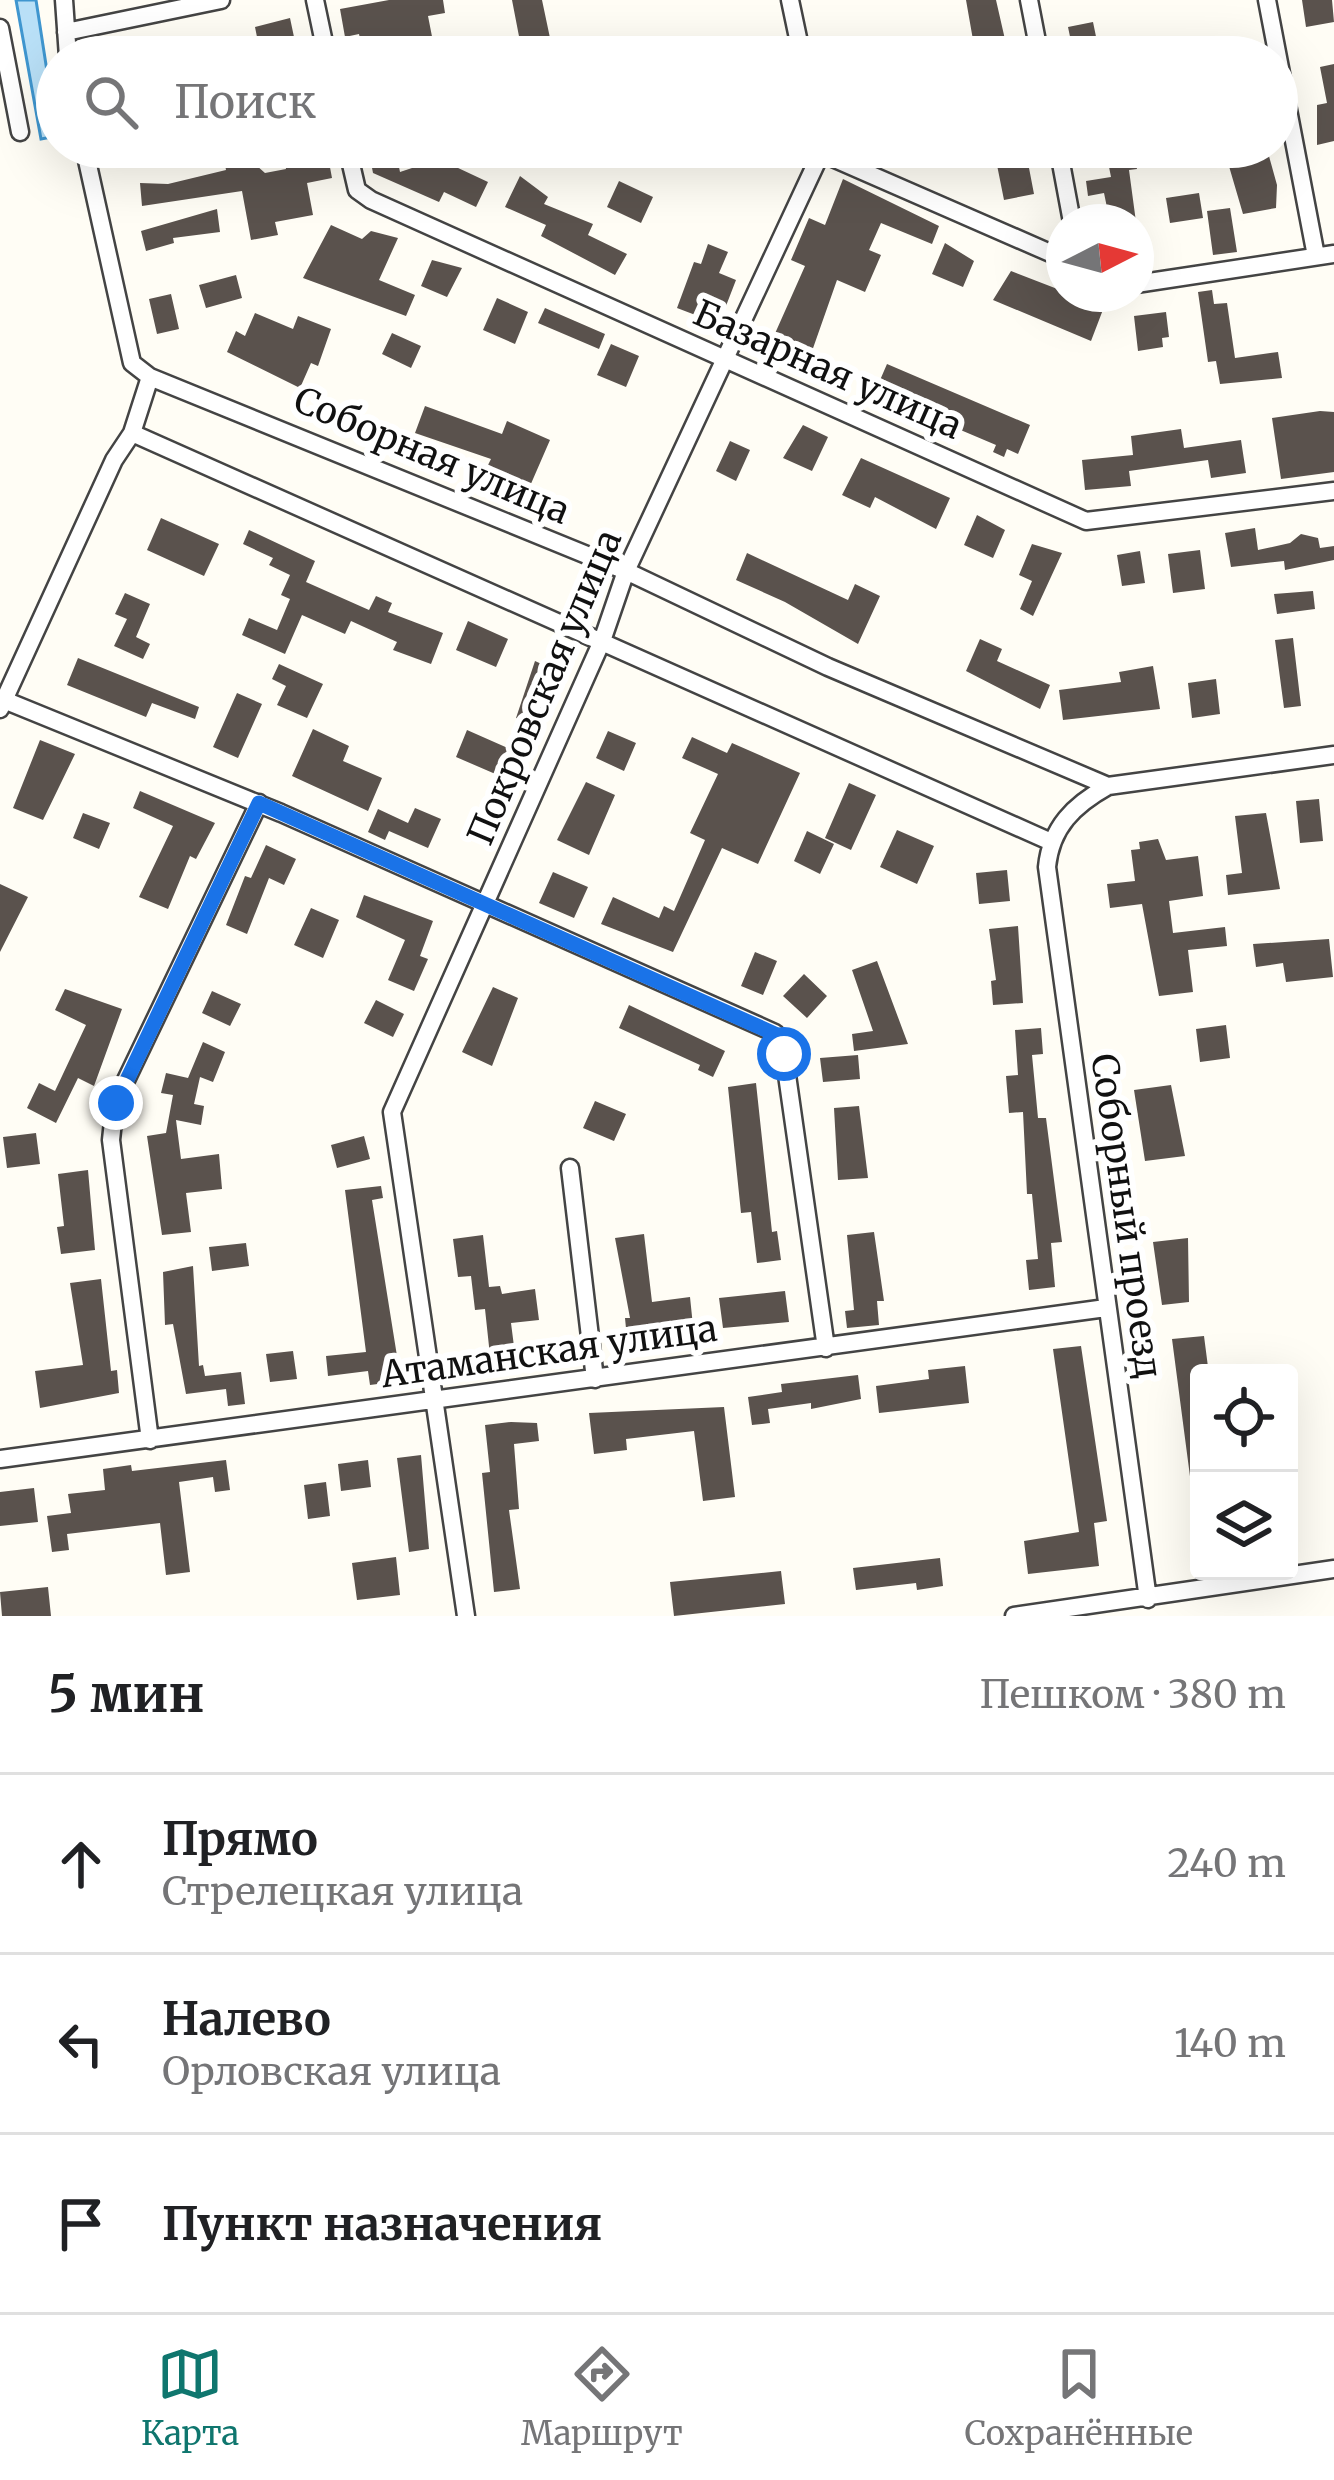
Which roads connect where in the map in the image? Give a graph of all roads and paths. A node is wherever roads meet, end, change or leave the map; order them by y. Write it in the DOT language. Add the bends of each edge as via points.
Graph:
graph roads {
  1 [pos="64,0"];
  2 [pos="220,0"];
  3 [pos="315,0"];
  4 [pos="790,0"];
  5 [pos="1029,0"];
  6 [pos="1267,0"];
  7 [pos="0,28"];
  8 [pos="66,32"];
  9 [pos="66,36"];
  10 [pos="323,36"];
  11 [pos="798,36"];
  12 [pos="1036,36"];
  13 [pos="1275,36"];
  14 [pos="20,132"];
  15 [pos="1298,136"];
  16 [pos="89,168"];
  17 [pos="351,168"];
  18 [pos="812,168"];
  19 [pos="860,168"];
  20 [pos="1062,168"];
  21 [pos="1069,204"];
  22 [pos="1046,251"];
  23 [pos="1325,255"];
  24 [pos="1154,281"];
  25 [pos="726,360"];
  26 [pos="151,377"];
  27 [pos="132,433"];
  28 [pos="1334,490"];
  29 [pos="626,572"];
  30 [pos="602,640"];
  31 [pos="2,705"];
  32 [pos="1334,754"];
  33 [pos="1108,786"];
  34 [pos="259,803"];
  35 [pos="1049,841"];
  36 [pos="488,903"];
  37 [pos="570,1168"];
  38 [pos="1106,1308"];
  39 [pos="826,1348"];
  40 [pos="595,1379"];
  41 [pos="433,1399"];
  42 [pos="150,1440"];
  43 [pos="0,1460"];
  44 [pos="1334,1569"];
  45 [pos="1148,1599"];
  46 [pos="466,1616"];
  47 [pos="1014,1616"];
  1 -- 8 [label="street"];
  2 -- 8 [label="street"];
  3 -- 10 [label="street"];
  4 -- 11 [label="street"];
  5 -- 12 [label="street"];
  6 -- 13 [label="street"];
  7 -- 14 [label="street"];
  8 -- 9 [label="street"];
  15 -- 23 [label="street"];
  16 -- 26 [label="street" via="132,363"];
  17 -- 25 [label="street, Базарная улица" via="356,190 371,200"];
  18 -- 25 [label="street, Покровская улица"];
  19 -- 22 [label="street"];
  20 -- 21 [label="street"];
  23 -- 24 [label="street"];
  25 -- 28 [label="street, Базарная улица" via="1086,520"];
  25 -- 29 [label="street, Покровская улица"];
  26 -- 27 [label="street"];
  26 -- 29 [label="street, Соборная улица"];
  27 -- 30 [label="street"];
  27 -- 31 [label="street"];
  29 -- 30 [label="street, Покровская улица"];
  29 -- 33 [label="street, Соборная улица"];
  30 -- 35 [label="street"];
  30 -- 36 [label="street, Покровская улица"];
  31 -- 34 [label="street"];
  32 -- 33 [label="street"];
  33 -- 35 [label="street" via="1077,803"];
  34 -- 36 [label="street"];
  34 -- 42 [label="street" via="116,1103 111,1140"];
  35 -- 38 [label="street, Соборный проезд"];
  36 -- 39 [label="street" via="775,1034"];
  36 -- 41 [label="street, Покровская улица" via="392,1112"];
  37 -- 40 [label="street"];
  38 -- 39 [label="street, Атаманская улица"];
  38 -- 45 [label="street, Соборный проезд"];
  39 -- 40 [label="street, Атаманская улица"];
  40 -- 41 [label="street, Атаманская улица"];
  41 -- 42 [label="street, Атаманская улица"];
  41 -- 46 [label="street, Покровская улица"];
  42 -- 43 [label="street, Атаманская улица"];
  44 -- 45 [label="street"];
  45 -- 47 [label="street"];
}
